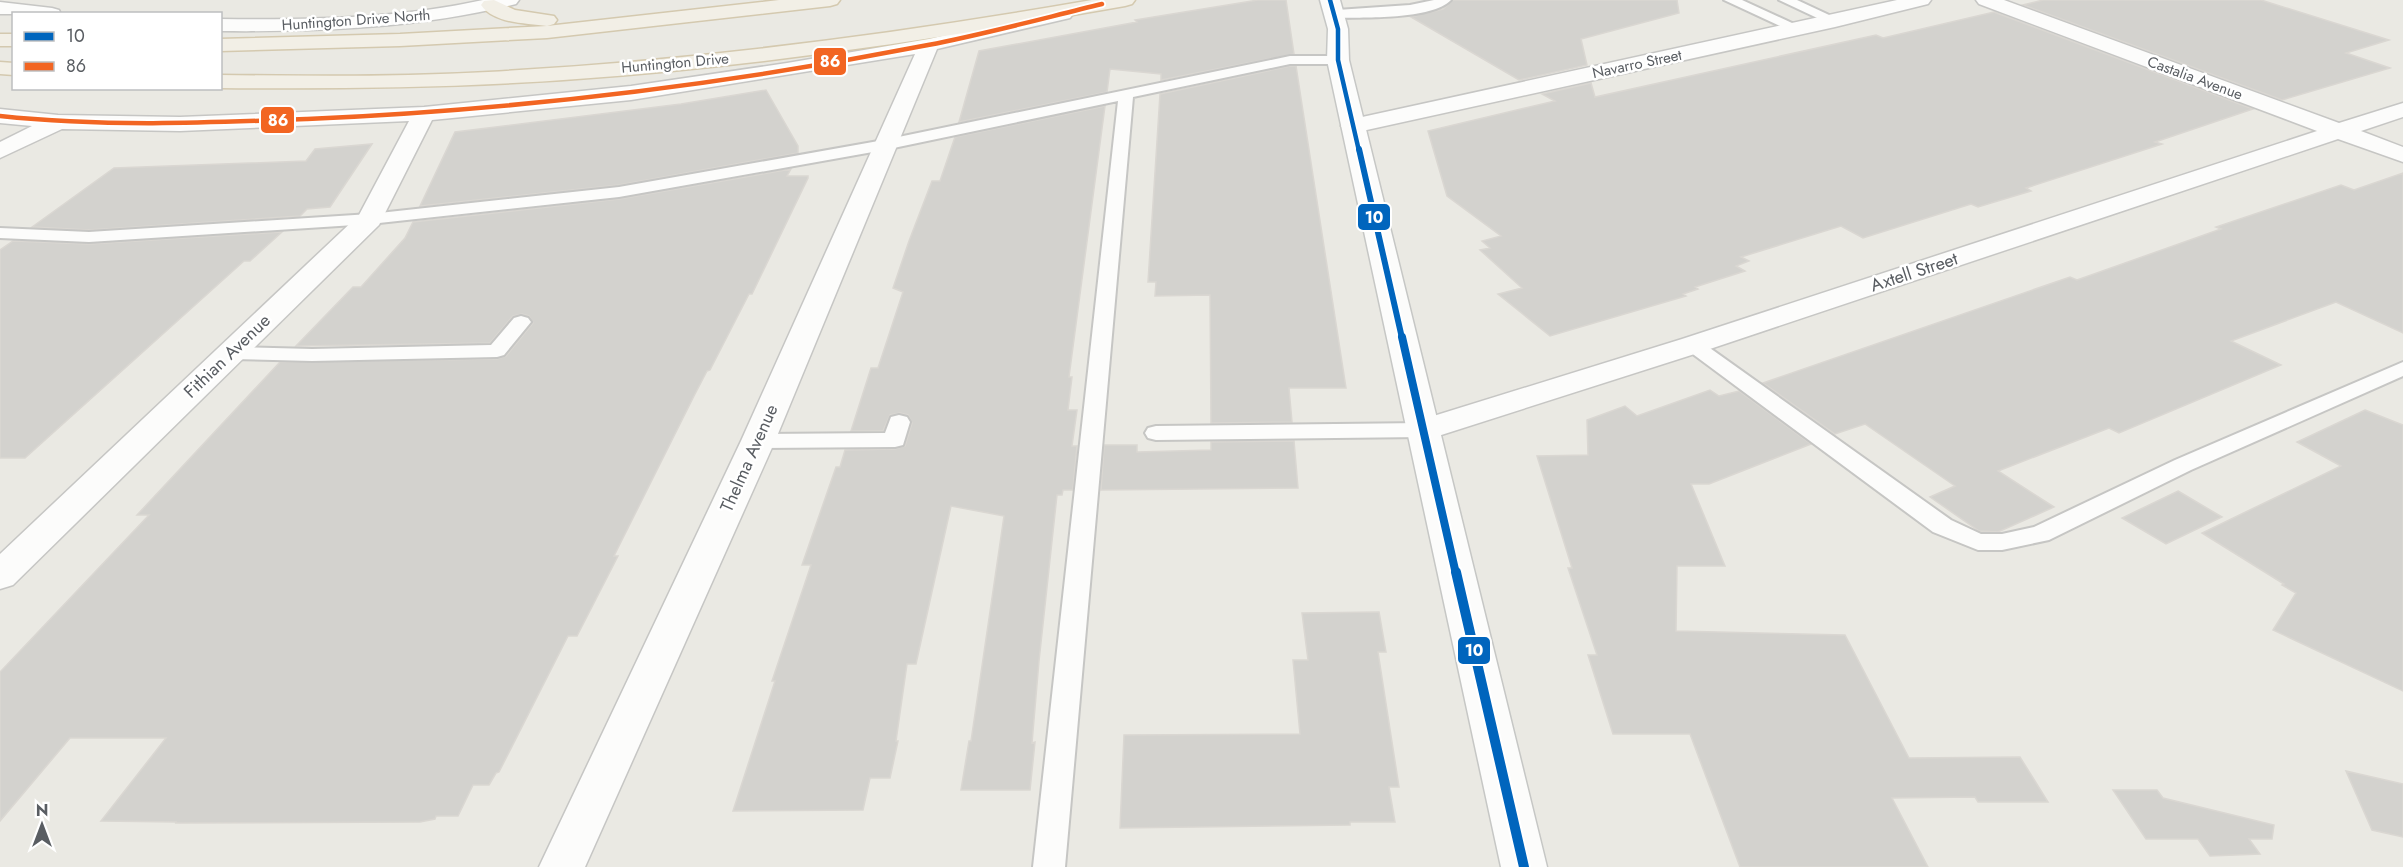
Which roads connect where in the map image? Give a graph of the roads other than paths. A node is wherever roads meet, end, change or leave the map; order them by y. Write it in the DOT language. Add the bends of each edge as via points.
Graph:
graph roads {
  1 [pos="830,0"];
  2 [pos="1016,0"];
  3 [pos="1125,0"];
  4 [pos="1444,0"];
  5 [pos="1731,0"];
  6 [pos="1786,0"];
  7 [pos="1921,0"];
  8 [pos="1986,0"];
  9 [pos="500,2"];
  10 [pos="1102,4"];
  11 [pos="1333,7"];
  12 [pos="0,8"];
  13 [pos="35,12"];
  14 [pos="732,12"];
  15 [pos="1835,21"];
  16 [pos="222,25"];
  17 [pos="1798,29"];
  18 [pos="917,41"];
  19 [pos="222,45"];
  20 [pos="1338,60"];
  21 [pos="222,82"];
  22 [pos="1126,94"];
  23 [pos="2403,110"];
  24 [pos="424,114"];
  25 [pos="0,116"];
  26 [pos="58,122"];
  27 [pos="1353,126"];
  28 [pos="2339,132"];
  29 [pos="884,145"];
  30 [pos="0,151"];
  31 [pos="2403,155"];
  32 [pos="369,219"];
  33 [pos="0,233"];
  34 [pos="521,322"];
  35 [pos="1693,345"];
  36 [pos="231,353"];
  37 [pos="2403,368"];
  38 [pos="899,422"];
  39 [pos="1423,430"];
  40 [pos="1156,433"];
  41 [pos="758,441"];
  42 [pos="0,576"];
  43 [pos="562,867"];
  44 [pos="1049,867"];
  45 [pos="1524,867"];
  1 -- 14 [label="main road"];
  2 -- 18 [label="main road, Huntington Drive"];
  3 -- 10 [label="main road"];
  4 -- 11 [label="lane" via="1439,5 1412,9"];
  5 -- 17 [label="lane"];
  6 -- 15 [label="lane"];
  7 -- 15 [label="street, Navarro Street"];
  8 -- 28 [label="street, Castalia Avenue"];
  9 -- 14 [label="main road" via="510,15 531,19 581,21"];
  9 -- 16 [label="street, Huntington Drive North" via="392,21"];
  10 -- 18 [label="street"];
  11 -- 20 [label="street" via="1340,30"];
  12 -- 13 [label="street"];
  14 -- 19 [label="main road" via="536,32"];
  15 -- 17 [label="street, Navarro Street"];
  17 -- 27 [label="street, Navarro Street"];
  18 -- 21 [label="main road, Huntington Drive" via="582,71 395,82"];
  18 -- 24 [label="street" via="631,93"];
  18 -- 29 [label="street, Thelma Avenue"];
  20 -- 22 [label="lane" via="1290,60"];
  20 -- 27 [label="street"];
  22 -- 29 [label="lane"];
  22 -- 44 [label="lane"];
  23 -- 28 [label="street, Axtell Street"];
  24 -- 26 [label="street" via="180,124"];
  24 -- 32 [label="street, Fithian Avenue"];
  25 -- 26 [label="street"];
  26 -- 30 [label="street"];
  27 -- 39 [label="street"];
  28 -- 31 [label="street, Castalia Avenue"];
  28 -- 35 [label="street, Axtell Street"];
  29 -- 32 [label="lane" via="619,192"];
  29 -- 41 [label="street, Thelma Avenue"];
  32 -- 33 [label="lane" via="89,237"];
  32 -- 36 [label="street, Fithian Avenue"];
  34 -- 36 [label="lane" via="497,351"];
  35 -- 37 [label="lane" via="1942,526 1978,542 2002,542 2040,534 2183,465"];
  35 -- 39 [label="street, Axtell Street"];
  36 -- 42 [label="street, Fithian Avenue"];
  38 -- 41 [label="lane" via="895,440"];
  39 -- 40 [label="lane"];
  39 -- 45 [label="street"];
  41 -- 43 [label="street, Thelma Avenue"];
}
